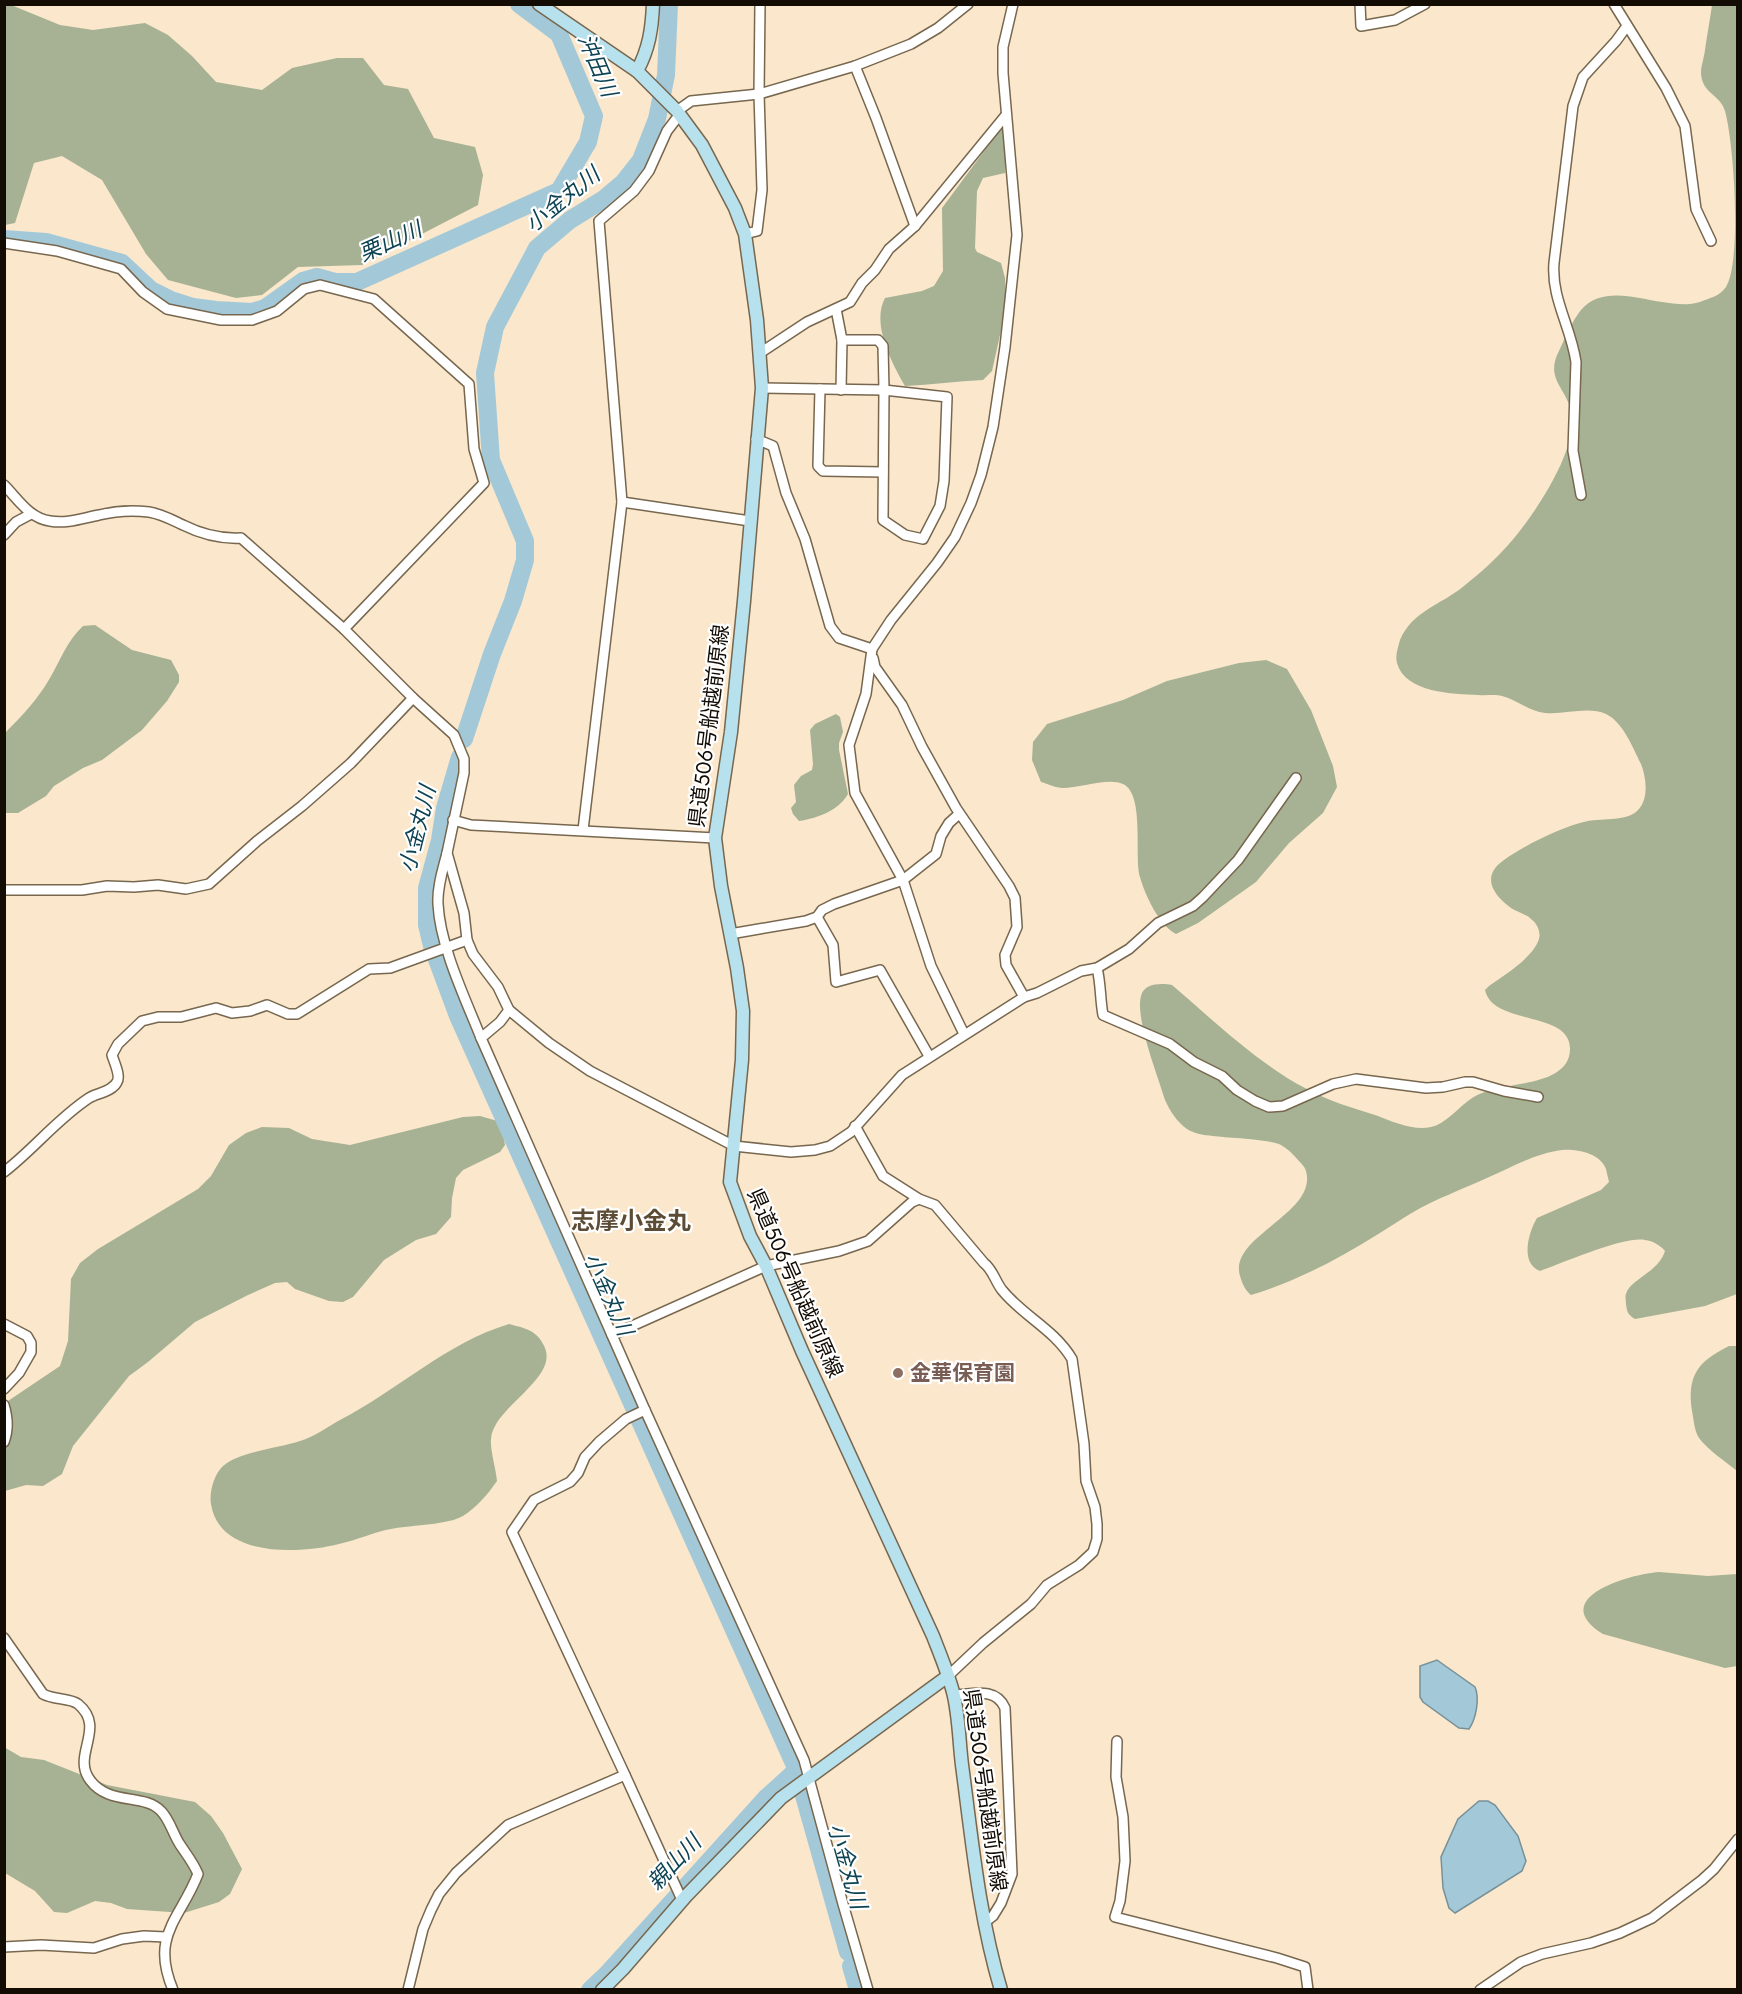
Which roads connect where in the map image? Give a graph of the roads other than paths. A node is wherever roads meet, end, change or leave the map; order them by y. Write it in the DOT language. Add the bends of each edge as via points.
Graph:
graph roads {
  1 [pos="539,4"];
  2 [pos="654,4"];
  3 [pos="760,4"];
  4 [pos="968,4"];
  5 [pos="1013,4"];
  6 [pos="1360,4"];
  7 [pos="1425,4"];
  8 [pos="1614,4"];
  9 [pos="1627,26"];
  10 [pos="855,66"];
  11 [pos="637,71"];
  12 [pos="759,94"];
  13 [pos="679,113"];
  14 [pos="1006,115"];
  15 [pos="915,226"];
  16 [pos="745,234"];
  17 [pos="1711,241"];
  18 [pos="4,243"];
  19 [pos="836,309"];
  20 [pos="842,340"];
  21 [pos="760,353"];
  22 [pos="762,388"];
  23 [pos="820,389"];
  24 [pos="841,390"];
  25 [pos="884,390"];
  26 [pos="756,440"];
  27 [pos="883,472"];
  28 [pos="4,485"];
  29 [pos="1581,495"];
  30 [pos="622,502"];
  31 [pos="31,514"];
  32 [pos="750,521"];
  33 [pos="4,535"];
  34 [pos="344,629"];
  35 [pos="872,650"];
  36 [pos="413,698"];
  37 [pos="1296,778"];
  38 [pos="960,814"];
  39 [pos="453,820"];
  40 [pos="583,830"];
  41 [pos="715,838"];
  42 [pos="447,853"];
  43 [pos="903,880"];
  44 [pos="4,890"];
  45 [pos="817,917"];
  46 [pos="730,934"];
  47 [pos="467,940"];
  48 [pos="447,947"];
  49 [pos="1097,968"];
  50 [pos="1024,997"];
  51 [pos="509,1010"];
  52 [pos="964,1034"];
  53 [pos="481,1038"];
  54 [pos="929,1056"];
  55 [pos="1538,1097"];
  56 [pos="855,1126"];
  57 [pos="734,1146"];
  58 [pos="4,1172"];
  59 [pos="919,1199"];
  60 [pos="765,1266"];
  61 [pos="4,1324"];
  62 [pos="612,1335"];
  63 [pos="4,1389"];
  64 [pos="4,1405"];
  65 [pos="645,1410"];
  66 [pos="4,1442"];
  67 [pos="4,1638"];
  68 [pos="948,1676"];
  69 [pos="954,1695"];
  70 [pos="1117,1741"];
  71 [pos="625,1775"];
  72 [pos="807,1777"];
  73 [pos="1737,1839"];
  74 [pos="680,1896"];
  75 [pos="985,1922"];
  76 [pos="166,1937"];
  77 [pos="4,1947"];
  78 [pos="173,1989"];
  79 [pos="408,1989"];
  80 [pos="602,1989"];
  81 [pos="868,1989"];
  82 [pos="1001,1989"];
  83 [pos="1308,1989"];
  84 [pos="1480,1989"];
  1 -- 11 [label="main road, 県道506号船越前原線"];
  2 -- 11 [label="main road" via="646,55"];
  3 -- 12 [label="street"];
  4 -- 10 [label="street" via="910,44"];
  5 -- 14 [label="street" via="1003,47"];
  6 -- 7 [label="street" via="1362,26 1395,20"];
  8 -- 9 [label="street"];
  9 -- 17 [label="street" via="1685,126 1696,210"];
  9 -- 29 [label="street" via="1578,87 1554,262 1554,288 1576,362 1573,451"];
  10 -- 12 [label="street"];
  10 -- 15 [label="street"];
  11 -- 13 [label="main road, 県道506号船越前原線"];
  12 -- 13 [label="street" via="691,101"];
  12 -- 16 [label="street" via="762,190 757,231"];
  13 -- 16 [label="main road, 県道506号船越前原線" via="702,145"];
  13 -- 30 [label="street" via="649,171 634,191 599,221"];
  14 -- 15 [label="street"];
  14 -- 35 [label="street" via="1017,235 993,427 978,484 955,537"];
  15 -- 19 [label="street" via="889,249 850,302"];
  16 -- 21 [label="main road, 県道506号船越前原線"];
  18 -- 34 [label="street" via="57,251 121,269 167,309 221,320 252,320 276,311 304,289 320,285 374,299 469,384 474,449 484,483"];
  19 -- 20 [label="street"];
  19 -- 21 [label="street" via="807,322"];
  20 -- 24 [label="street"];
  20 -- 25 [label="street" via="878,340 883,346"];
  21 -- 22 [label="main road, 県道506号船越前原線"];
  22 -- 23 [label="street"];
  22 -- 26 [label="main road, 県道506号船越前原線"];
  23 -- 24 [label="street"];
  23 -- 27 [label="street" via="818,466 823,471"];
  24 -- 25 [label="street"];
  25 -- 27 [label="street"];
  25 -- 27 [label="street" via="947,397 940,506 923,539 905,535 883,520"];
  26 -- 32 [label="main road, 県道506号船越前原線"];
  26 -- 35 [label="street" via="773,446 830,626 840,638"];
  28 -- 31 [label="street"];
  30 -- 32 [label="street"];
  30 -- 40 [label="street"];
  31 -- 33 [label="street"];
  31 -- 34 [label="street" via="58,522 101,514 148,512 212,535 241,538"];
  32 -- 41 [label="main road, 県道506号船越前原線" via="730,740"];
  34 -- 36 [label="street"];
  35 -- 38 [label="street" via="875,667 902,705"];
  35 -- 43 [label="street" via="866,694 849,745 855,793"];
  36 -- 39 [label="street" via="454,735 464,759"];
  36 -- 44 [label="street" via="351,763 209,884 186,889 107,885 82,890"];
  37 -- 49 [label="street" via="1220,881 1193,906 1158,923 1129,949"];
  38 -- 43 [label="street" via="941,836 936,854"];
  38 -- 50 [label="street" via="1015,898 1017,927 1005,955 1005,965"];
  39 -- 40 [label="street" via="471,825"];
  39 -- 42 [label="street"];
  40 -- 41 [label="street"];
  41 -- 46 [label="main road, 県道506号船越前原線"];
  42 -- 47 [label="street" via="464,913"];
  42 -- 48 [label="street" via="437,902"];
  43 -- 45 [label="street" via="834,904"];
  43 -- 52 [label="street" via="931,966"];
  45 -- 46 [label="street"];
  45 -- 54 [label="street" via="832,945 836,982 880,970"];
  46 -- 57 [label="main road, 県道506号船越前原線" via="743,1011"];
  47 -- 48 [label="street"];
  47 -- 51 [label="street"];
  48 -- 53 [label="street"];
  48 -- 58 [label="street" via="390,968 369,969 297,1014 267,1005 250,1011 216,1008 142,1021 112,1055 117,1082 90,1097"];
  49 -- 50 [label="street" via="1081,970"];
  49 -- 55 [label="street" via="1103,1015 1170,1044 1269,1107 1283,1106 1356,1079 1426,1088 1473,1082"];
  50 -- 52 [label="street"];
  51 -- 53 [label="street"];
  51 -- 57 [label="street" via="590,1071"];
  52 -- 54 [label="street"];
  53 -- 62 [label="street"];
  54 -- 56 [label="street" via="897,1080"];
  56 -- 57 [label="street" via="830,1146 815,1150 791,1152"];
  56 -- 59 [label="street" via="883,1176"];
  57 -- 60 [label="main road, 県道506号船越前原線" via="730,1182"];
  59 -- 60 [label="street" via="868,1241"];
  59 -- 68 [label="street" via="934,1204 990,1268 1001,1289 1046,1328 1072,1359 1086,1481 1097,1524 1094,1552 1047,1585 1031,1604"];
  60 -- 62 [label="street"];
  60 -- 68 [label="main road, 県道506号船越前原線"];
  61 -- 63 [label="street" via="27,1336 31,1343 31,1352 19,1373"];
  62 -- 65 [label="street"];
  64 -- 66 [label="street" via="8,1416"];
  65 -- 71 [label="street" via="626,1419 585,1456 570,1482 534,1500 512,1532"];
  65 -- 72 [label="street" via="804,1760"];
  67 -- 76 [label="street" via="43,1694 75,1702 87,1713 91,1729 83,1767 90,1780 113,1797 147,1803 160,1810 194,1862 198,1874"];
  68 -- 69 [label="main road, 県道506号船越前原線"];
  68 -- 72 [label="main road"];
  69 -- 75 [label="main road, 県道506号船越前原線"];
  69 -- 75 [label="street" via="990,1693 1005,1708 1012,1874 993,1916"];
  70 -- 83 [label="street" via="1116,1777 1125,1861 1115,1917 1305,1967"];
  71 -- 74 [label="street"];
  71 -- 79 [label="street" via="508,1824 456,1873 439,1894 423,1929"];
  72 -- 74 [label="main road"];
  72 -- 81 [label="street"];
  73 -- 84 [label="street" via="1714,1869 1652,1918 1591,1943 1521,1962"];
  74 -- 80 [label="main road" via="623,1969"];
  75 -- 82 [label="main road, 県道506号船越前原線"];
  76 -- 77 [label="street" via="122,1939 94,1948"];
  76 -- 78 [label="street" via="165,1953"];
}
